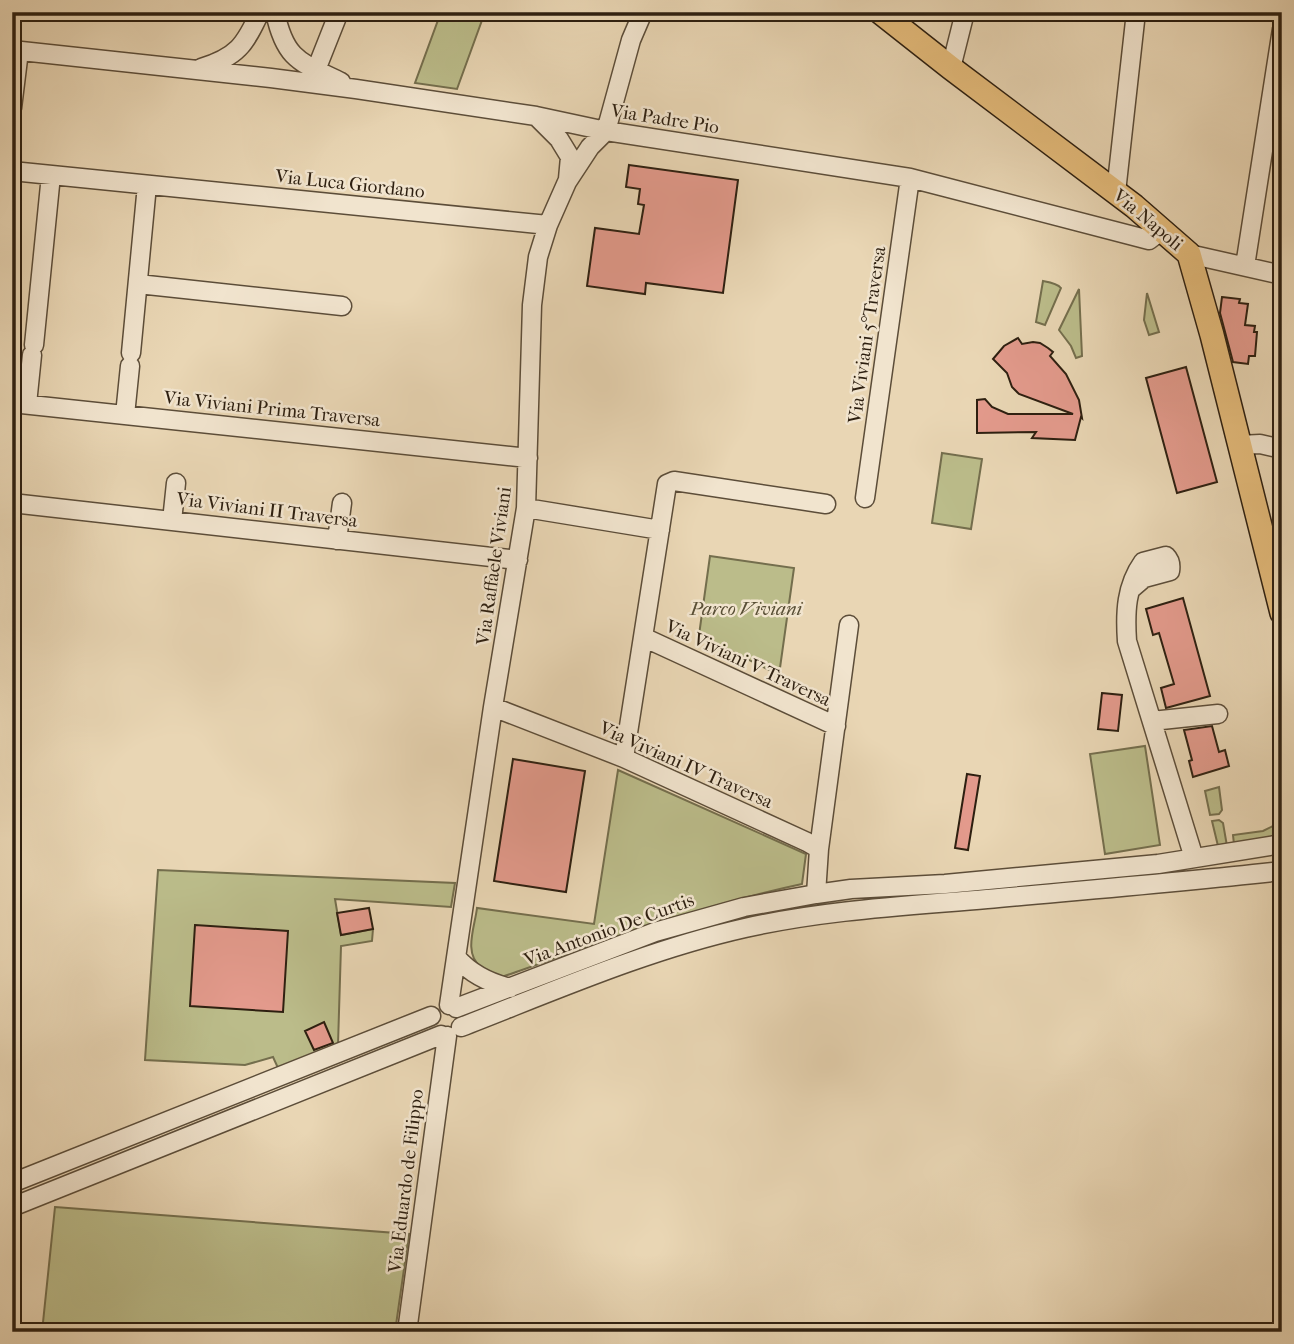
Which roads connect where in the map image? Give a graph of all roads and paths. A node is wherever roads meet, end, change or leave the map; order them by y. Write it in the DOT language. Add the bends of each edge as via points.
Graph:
graph roads {
  1 [pos="260,12"];
  2 [pos="275,12"];
  3 [pos="339,12"];
  4 [pos="643,12"];
  5 [pos="880,12"];
  6 [pos="965,12"];
  7 [pos="1136,12"];
  8 [pos="1282,29"];
  9 [pos="16,51"];
  10 [pos="950,68"];
  11 [pos="195,70"];
  12 [pos="316,70"];
  13 [pos="356,89"];
  14 [pos="12,107"];
  15 [pos="536,116"];
  16 [pos="606,131"];
  17 [pos="12,170"];
  18 [pos="51,175"];
  19 [pos="910,178"];
  20 [pos="567,182"];
  21 [pos="147,185"];
  22 [pos="1125,199"];
  23 [pos="548,225"];
  24 [pos="1162,230"];
  25 [pos="1124,233"];
  26 [pos="1189,254"];
  27 [pos="1245,266"];
  28 [pos="1282,275"];
  29 [pos="138,284"];
  30 [pos="342,306"];
  31 [pos="20,403"];
  32 [pos="125,415"];
  33 [pos="1240,445"];
  34 [pos="1282,449"];
  35 [pos="528,458"];
  36 [pos="176,483"];
  37 [pos="865,498"];
  38 [pos="12,503"];
  39 [pos="342,503"];
  40 [pos="826,504"];
  41 [pos="526,508"];
  42 [pos="172,521"];
  43 [pos="660,530"];
  44 [pos="337,540"];
  45 [pos="1273,548"];
  46 [pos="518,560"];
  47 [pos="1130,590"];
  48 [pos="1282,613"];
  49 [pos="849,625"];
  50 [pos="643,637"];
  51 [pos="493,707"];
  52 [pos="1218,713"];
  53 [pos="1152,721"];
  54 [pos="836,726"];
  55 [pos="624,758"];
  56 [pos="1282,844"];
  57 [pos="819,849"];
  58 [pos="1194,858"];
  59 [pos="1282,871"];
  60 [pos="945,884"];
  61 [pos="816,894"];
  62 [pos="946,902"];
  63 [pos="457,958"];
  64 [pos="510,988"];
  65 [pos="453,1007"];
  66 [pos="431,1016"];
  67 [pos="449,1033"];
  68 [pos="12,1182"];
  69 [pos="12,1207"];
  70 [pos="407,1332"];
  1 -- 11 [label="street" via="249,37 234,53"];
  2 -- 12 [label="street" via="285,46"];
  3 -- 12 [label="street"];
  4 -- 16 [label="street, Via Raffaele Viviani"];
  5 -- 10 [label="main road, Via Napoli"];
  6 -- 10 [label="street"];
  7 -- 22 [label="street"];
  8 -- 27 [label="street"];
  9 -- 11 [label="street, Via Padre Pio"];
  9 -- 14 [label="street"];
  10 -- 22 [label="main road, Via Napoli"];
  11 -- 13 [label="street, Via Padre Pio"];
  12 -- 13 [label="street"];
  13 -- 15 [label="street, Via Padre Pio"];
  15 -- 16 [label="street, Via Padre Pio"];
  15 -- 20 [label="street, Via Raffaele Viviani" via="570,157"];
  16 -- 19 [label="street, Via Padre Pio"];
  16 -- 20 [label="street, Via Raffaele Viviani"];
  17 -- 18 [label="street, Via Luca Giordano"];
  18 -- 21 [label="street, Via Luca Giordano"];
  18 -- 31 [label="street" via="33,350"];
  19 -- 25 [label="street, Via Padre Pio"];
  19 -- 37 [label="street, Via Viviani 5°Traversa"];
  20 -- 23 [label="street, Via Raffaele Viviani"];
  21 -- 23 [label="street, Via Luca Giordano"];
  21 -- 29 [label="street"];
  22 -- 24 [label="main road, Via Napoli"];
  22 -- 25 [label="street" via="1136,217"];
  23 -- 35 [label="street, Via Raffaele Viviani" via="538,257 532,305"];
  24 -- 25 [label="street, Via Padre Pio" via="1149,240"];
  24 -- 26 [label="main road, Via Napoli"];
  26 -- 27 [label="street"];
  26 -- 33 [label="main road, Via Napoli"];
  27 -- 28 [label="street"];
  29 -- 30 [label="street"];
  29 -- 32 [label="street"];
  31 -- 32 [label="street, Via Viviani Prima Traversa"];
  32 -- 35 [label="street, Via Viviani Prima Traversa"];
  33 -- 34 [label="street"];
  33 -- 45 [label="main road, Via Napoli"];
  35 -- 41 [label="street, Via Raffaele Viviani"];
  36 -- 42 [label="street"];
  38 -- 42 [label="street, Via Viviani II Traversa"];
  39 -- 44 [label="street"];
  40 -- 43 [label="street, Via Viviani V Traversa" via="674,481 667,484"];
  41 -- 43 [label="street"];
  41 -- 46 [label="street, Via Raffaele Viviani"];
  42 -- 44 [label="street, Via Viviani II Traversa"];
  43 -- 50 [label="street, Via Viviani V Traversa"];
  44 -- 46 [label="street, Via Viviani II Traversa"];
  45 -- 48 [label="main road, Via Napoli"];
  46 -- 51 [label="street, Via Raffaele Viviani"];
  47 -- 53 [label="street" via="1127,641"];
  49 -- 54 [label="street"];
  50 -- 54 [label="street, Via Viviani V Traversa"];
  50 -- 55 [label="street, Via Viviani V Traversa"];
  51 -- 55 [label="street, Via Viviani IV Traversa"];
  51 -- 63 [label="street, Via Raffaele Viviani"];
  52 -- 53 [label="street"];
  53 -- 58 [label="street"];
  54 -- 57 [label="street"];
  55 -- 57 [label="street, Via Viviani IV Traversa"];
  56 -- 58 [label="street, Via Antonio De Curtis"];
  57 -- 61 [label="street"];
  58 -- 60 [label="street, Via Antonio De Curtis"];
  59 -- 62 [label="street, Via Antonio De Curtis"];
  60 -- 61 [label="street, Via Antonio De Curtis"];
  60 -- 62 [label="street"];
  61 -- 64 [label="street, Via Antonio De Curtis" via="744,907 654,932"];
  62 -- 67 [label="street, Via Antonio De Curtis" via="811,915 744,928 630,962"];
  63 -- 64 [label="street" via="494,984"];
  63 -- 65 [label="street, Via Raffaele Viviani"];
  64 -- 65 [label="street, Via Antonio De Curtis"];
  65 -- 66 [label="street, Via Antonio De Curtis" via="438,1007"];
  65 -- 67 [label="street" via="461,1017"];
  66 -- 67 [label="street" via="434,1029"];
  66 -- 68 [label="street, Via Antonio De Curtis"];
  67 -- 69 [label="street, Via Antonio De Curtis"];
  67 -- 70 [label="street, Via Eduardo de Filippo"];
}
